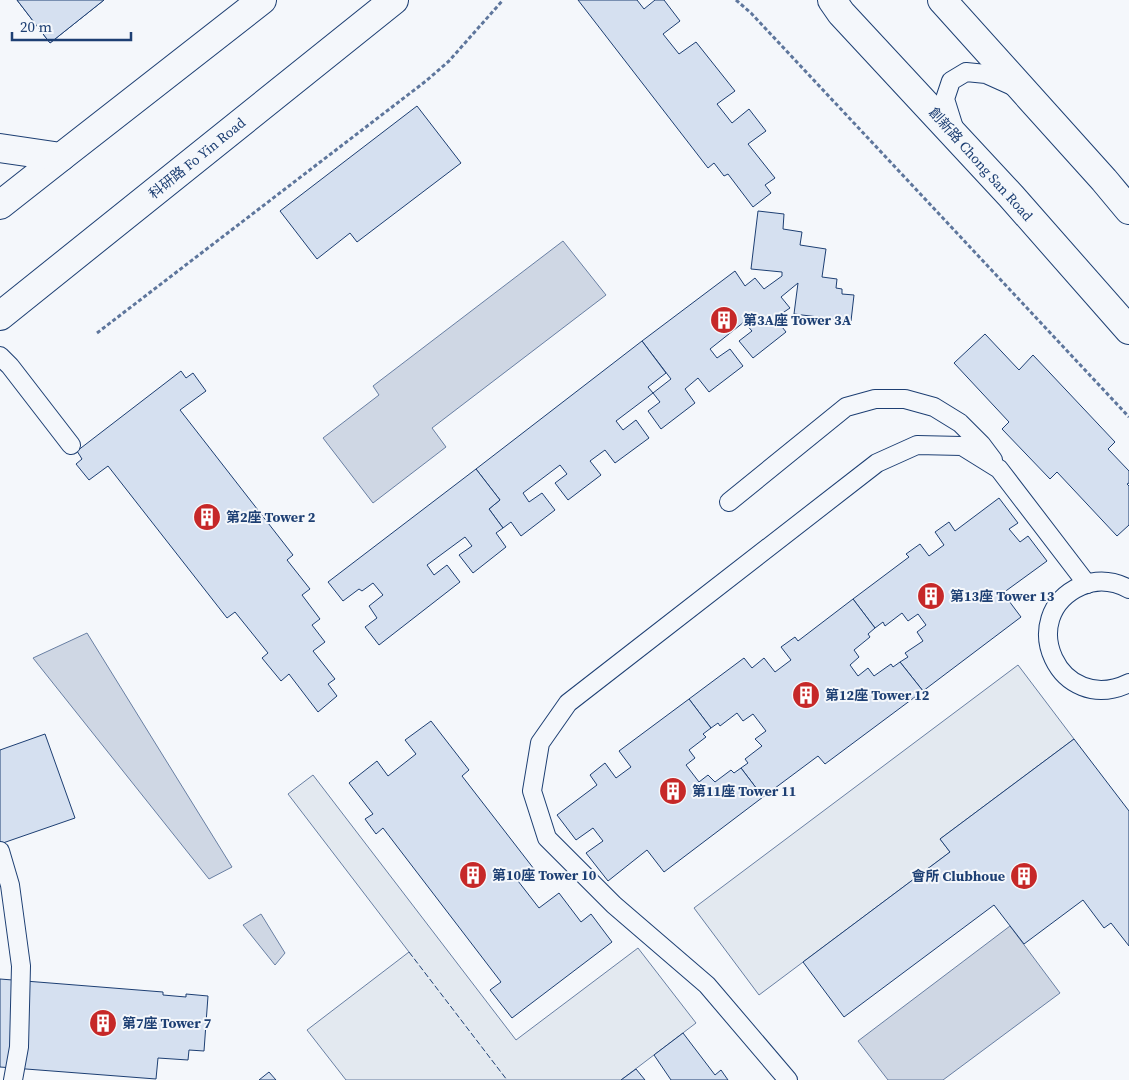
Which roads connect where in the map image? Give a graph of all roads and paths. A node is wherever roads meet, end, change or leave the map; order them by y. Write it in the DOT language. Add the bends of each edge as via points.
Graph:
graph roads {
  1 [pos="262,0"];
  2 [pos="394,0"];
  3 [pos="503,0"];
  4 [pos="736,0"];
  5 [pos="942,0"];
  6 [pos="832,4"];
  7 [pos="1024,90"];
  8 [pos="956,136"];
  9 [pos="0,148"];
  10 [pos="61,157"];
  11 [pos="0,205"];
  12 [pos="1129,210"];
  13 [pos="0,316"];
  14 [pos="1129,330"];
  15 [pos="97,334"];
  16 [pos="0,356"];
  17 [pos="1129,417"];
  18 [pos="71,445"];
  19 [pos="999,468"];
  20 [pos="729,502"];
  21 [pos="1087,584"];
  22 [pos="1129,589"];
  23 [pos="1129,683"];
  24 [pos="0,851"];
  25 [pos="12,1080"];
  26 [pos="788,1080"];
  1 -- 10 [label="street"];
  2 -- 13 [label="street, 科研路 Fo Yin Road"];
  3 -- 15 [label="path" via="426,81"];
  4 -- 17 [label="path"];
  5 -- 7 [label="street"];
  6 -- 8 [label="street, 創新路 Chong San Road"];
  7 -- 8 [label="lane" via="986,74 966,72 951,81 945,100"];
  7 -- 12 [label="street"];
  8 -- 14 [label="street, 創新路 Chong San Road"];
  9 -- 10 [label="street"];
  10 -- 11 [label="street"];
  16 -- 18 [label="lane"];
  19 -- 20 [label="lane" via="960,422 934,407 905,400 875,399 846,407"];
  19 -- 21 [label="lane"];
  19 -- 26 [label="lane" via="962,446 918,445 877,463 568,703 540,743 532,791 547,838 614,905 706,985"];
  21 -- 22 [label="lane" via="1104,581"];
  21 -- 23 [label="lane" via="1072,590 1059,602 1051,617 1050,651 1057,666 1084,687 1101,690"];
  24 -- 25 [label="lane" via="10,886 21,966 19,1047"];
}
